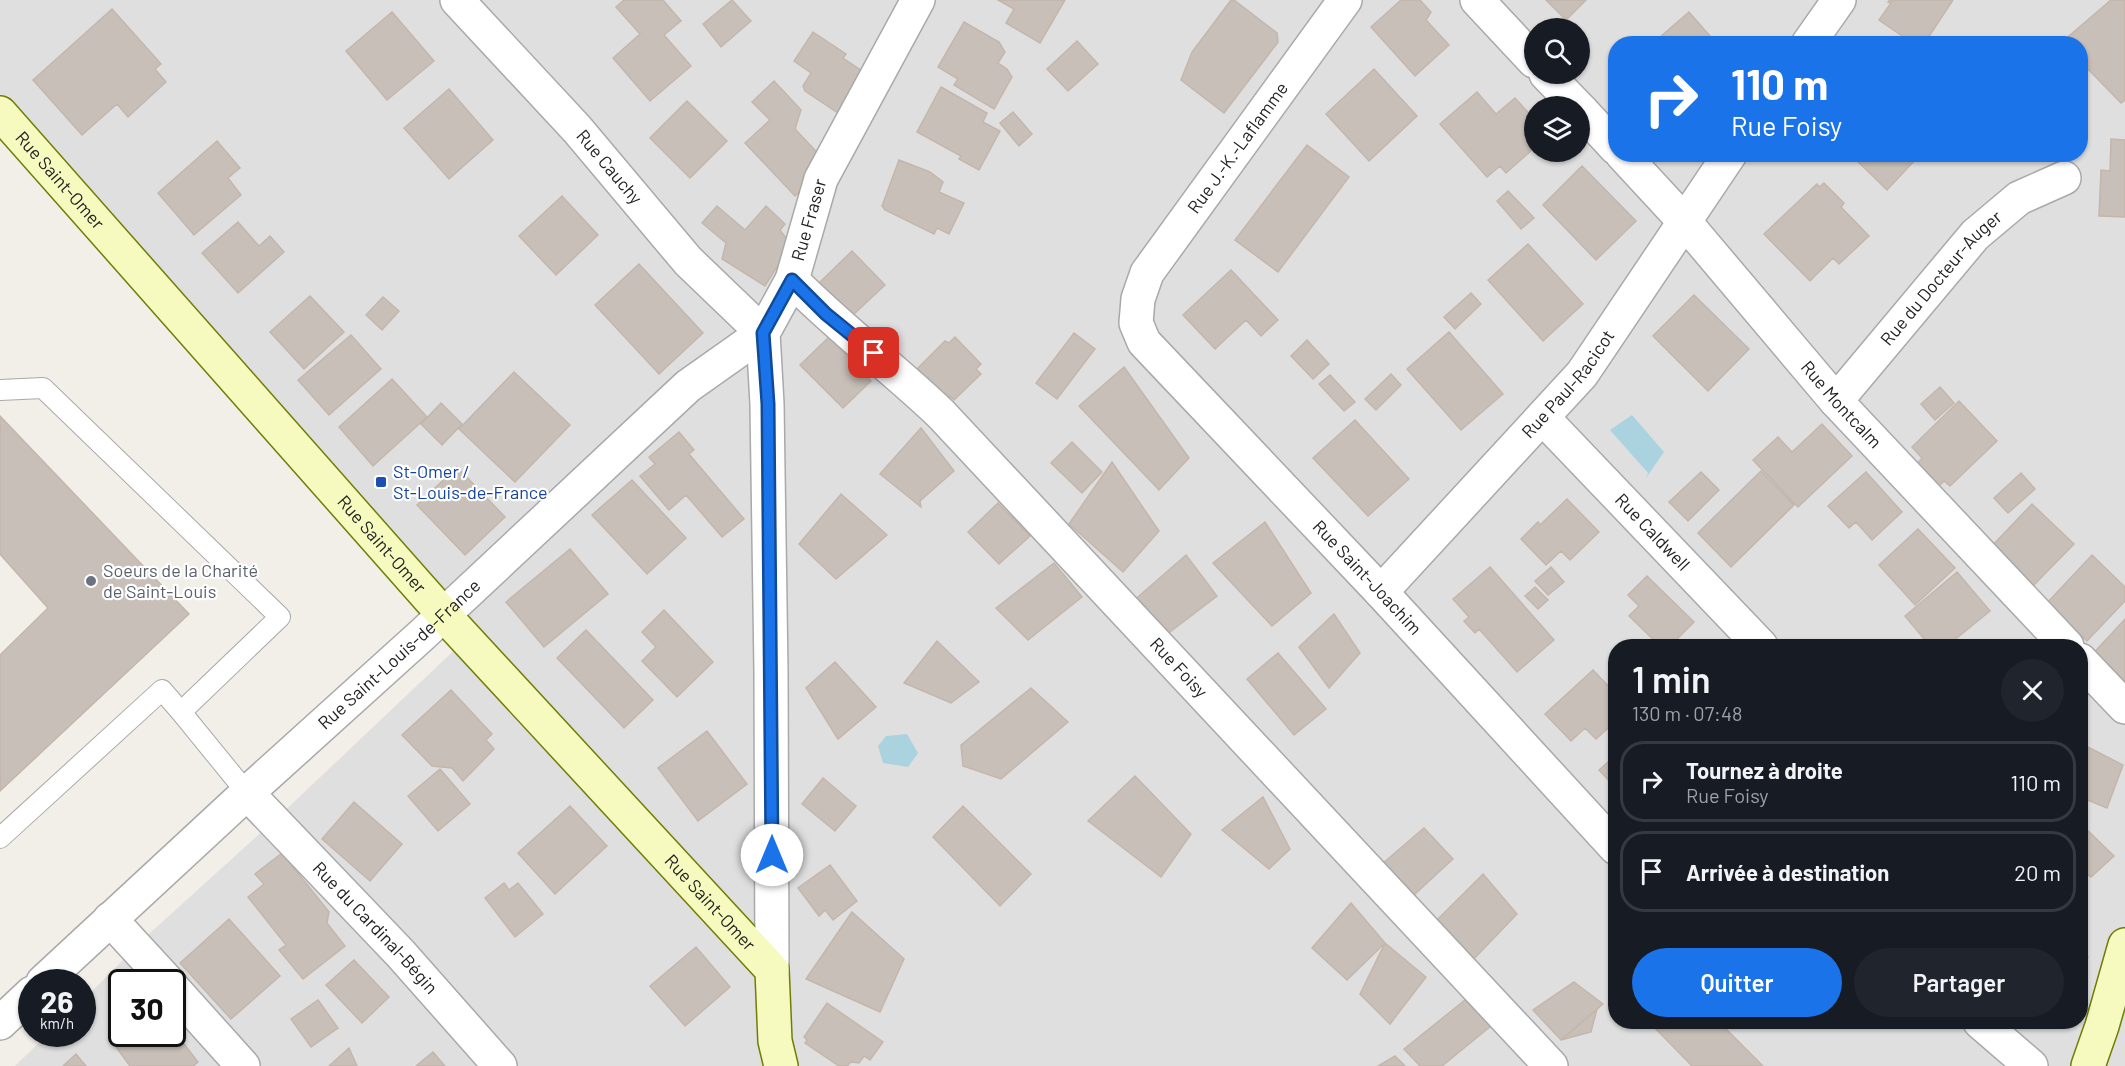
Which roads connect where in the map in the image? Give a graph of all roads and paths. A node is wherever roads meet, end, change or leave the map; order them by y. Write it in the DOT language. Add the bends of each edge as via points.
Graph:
graph roads {
  1 [pos="457,0"];
  2 [pos="918,0"];
  3 [pos="1345,0"];
  4 [pos="1477,0"];
  5 [pos="1839,0"];
  6 [pos="1814,36"];
  7 [pos="1524,50"];
  8 [pos="1555,84"];
  9 [pos="1567,96"];
  10 [pos="0,113"];
  11 [pos="1590,121"];
  12 [pos="1608,140"];
  13 [pos="1630,162"];
  14 [pos="1724,162"];
  15 [pos="2064,178"];
  16 [pos="1684,220"];
  17 [pos="792,280"];
  18 [pos="1138,299"];
  19 [pos="763,333"];
  20 [pos="0,390"];
  21 [pos="1836,401"];
  22 [pos="1543,418"];
  23 [pos="1380,592"];
  24 [pos="443,614"];
  25 [pos="1754,639"];
  26 [pos="2060,639"];
  27 [pos="2088,668"];
  28 [pos="2125,707"];
  29 [pos="181,712"];
  30 [pos="247,793"];
  31 [pos="0,838"];
  32 [pos="1608,839"];
  33 [pos="110,919"];
  34 [pos="2125,945"];
  35 [pos="57,969"];
  36 [pos="156,969"];
  37 [pos="772,970"];
  38 [pos="186,1003"];
  39 [pos="18,1006"];
  40 [pos="0,1023"];
  41 [pos="1988,1029"];
  42 [pos="243,1066"];
  43 [pos="500,1066"];
  44 [pos="782,1066"];
  45 [pos="1551,1066"];
  46 [pos="2031,1066"];
  47 [pos="2088,1066"];
  1 -- 19 [label="street, Rue Cauchy" via="577,129 688,261"];
  2 -- 17 [label="street, Rue Fraser" via="821,178"];
  3 -- 18 [label="street, Rue J.-K.-Laflamme" via="1147,273"];
  4 -- 7 [label="street"];
  5 -- 6 [label="street"];
  8 -- 9 [label="street"];
  10 -- 24 [label="street, Rue Saint-Omer"];
  11 -- 12 [label="street"];
  13 -- 16 [label="street, Rue Montcalm"];
  14 -- 16 [label="street, Rue Paul-Racicot"];
  15 -- 21 [label="street, Rue du Docteur-Auger" via="2019,198 1975,235"];
  16 -- 21 [label="street, Rue Montcalm"];
  16 -- 22 [label="street, Rue Paul-Racicot" via="1582,374"];
  17 -- 19 [label="street, Rue Fraser"];
  17 -- 45 [label="street, Rue Foisy" via="941,414"];
  18 -- 23 [label="street, Rue Saint-Joachim" via="1136,323 1144,342"];
  19 -- 24 [label="street, Rue Saint-Louis-de-France" via="688,386"];
  19 -- 37 [label="street" via="768,404"];
  20 -- 29 [label="lane" via="43,388 280,617"];
  21 -- 26 [label="street, Rue Montcalm"];
  22 -- 23 [label="street, Rue Paul-Racicot"];
  22 -- 25 [label="street, Rue Caldwell"];
  23 -- 32 [label="street, Rue Saint-Joachim"];
  24 -- 30 [label="street, Rue Saint-Louis-de-France"];
  24 -- 37 [label="street, Rue Saint-Omer"];
  27 -- 28 [label="street"];
  29 -- 30 [label="lane"];
  29 -- 31 [label="lane" via="162,690"];
  30 -- 33 [label="street, Rue Saint-Louis-de-France"];
  30 -- 43 [label="street, Rue du Cardinal-Bégin" via="400,953"];
  33 -- 35 [label="street, Rue Saint-Louis-de-France"];
  33 -- 36 [label="street"];
  34 -- 47 [label="street"];
  37 -- 44 [label="street" via="775,1041"];
  38 -- 42 [label="street"];
  39 -- 40 [label="street"];
  41 -- 46 [label="street"];
}
